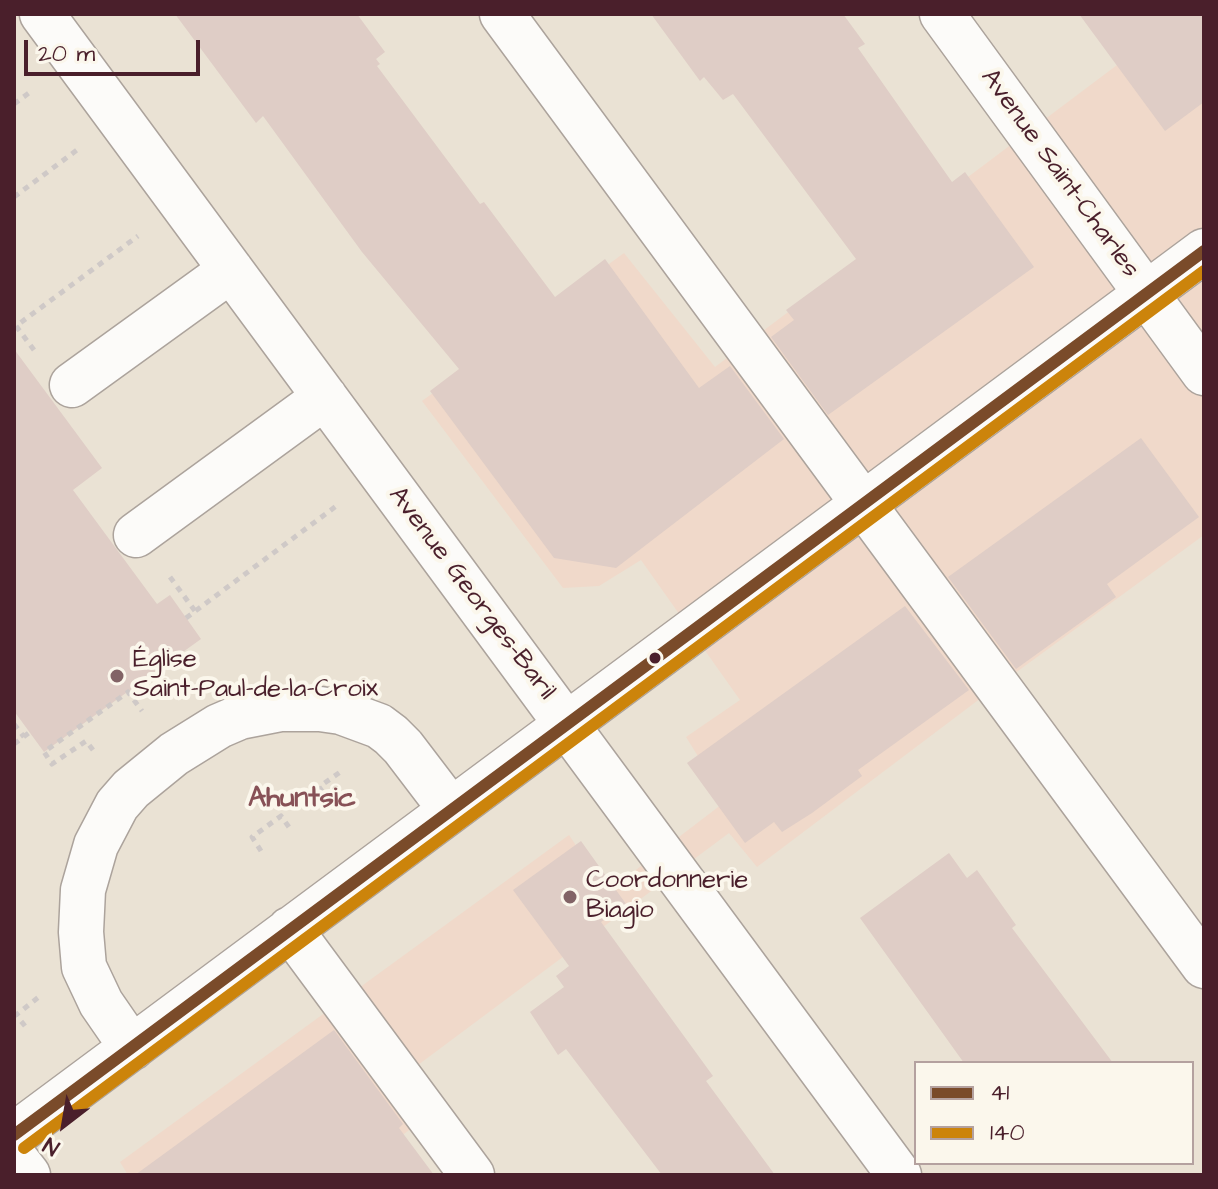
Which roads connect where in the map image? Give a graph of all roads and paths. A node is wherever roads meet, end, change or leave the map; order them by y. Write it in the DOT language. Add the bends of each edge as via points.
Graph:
graph roads {
  1 [pos="32,14"];
  2 [pos="42,14"];
  3 [pos="502,14"];
  4 [pos="942,14"];
  5 [pos="14,27"];
  6 [pos="39,86"];
  7 [pos="14,104"];
  8 [pos="83,145"];
  9 [pos="14,197"];
  10 [pos="146,230"];
  11 [pos="1204,251"];
  12 [pos="231,270"];
  13 [pos="1147,294"];
  14 [pos="16,326"];
  15 [pos="1204,373"];
  16 [pos="72,385"];
  17 [pos="325,397"];
  18 [pos="345,499"];
  19 [pos="862,505"];
  20 [pos="136,535"];
  21 [pos="186,618"];
  22 [pos="142,712"];
  23 [pos="14,724"];
  24 [pos="567,724"];
  25 [pos="14,744"];
  26 [pos="89,755"];
  27 [pos="353,763"];
  28 [pos="329,801"];
  29 [pos="451,810"];
  30 [pos="291,830"];
  31 [pos="261,851"];
  32 [pos="290,929"];
  33 [pos="1204,966"];
  34 [pos="47,1000"];
  35 [pos="25,1026"];
  36 [pos="132,1048"];
  37 [pos="14,1135"];
  38 [pos="14,1157"];
  39 [pos="28,1175"];
  40 [pos="472,1175"];
  41 [pos="899,1175"];
  1 -- 5 [label="street"];
  2 -- 12 [label="street, Avenue Georges-Baril"];
  3 -- 19 [label="street"];
  4 -- 13 [label="street, Avenue Saint-Charles"];
  6 -- 7 [label="path"];
  8 -- 9 [label="path"];
  10 -- 14 [label="path"];
  11 -- 13 [label="street"];
  12 -- 16 [label="street"];
  12 -- 17 [label="street, Avenue Georges-Baril"];
  13 -- 15 [label="street, Avenue Saint-Charles"];
  13 -- 19 [label="street"];
  17 -- 20 [label="street"];
  17 -- 24 [label="street, Avenue Georges-Baril"];
  18 -- 21 [label="path"];
  19 -- 24 [label="street"];
  19 -- 33 [label="street"];
  22 -- 26 [label="path" via="128,692 44,752 52,764 86,741 94,752"];
  23 -- 25 [label="path" via="27,734"];
  24 -- 29 [label="street"];
  24 -- 41 [label="street, Avenue Georges-Baril"];
  27 -- 28 [label="path" via="319,787"];
  29 -- 32 [label="street"];
  29 -- 36 [label="street" via="391,735 341,712 281,709 240,717 174,754 117,805 96,845 83,890 84,967"];
  30 -- 31 [label="path" via="281,816 252,837"];
  32 -- 36 [label="street"];
  32 -- 40 [label="street"];
  34 -- 35 [label="path" via="42,995 16,1015"];
  36 -- 37 [label="street"];
  38 -- 39 [label="street"];
}
